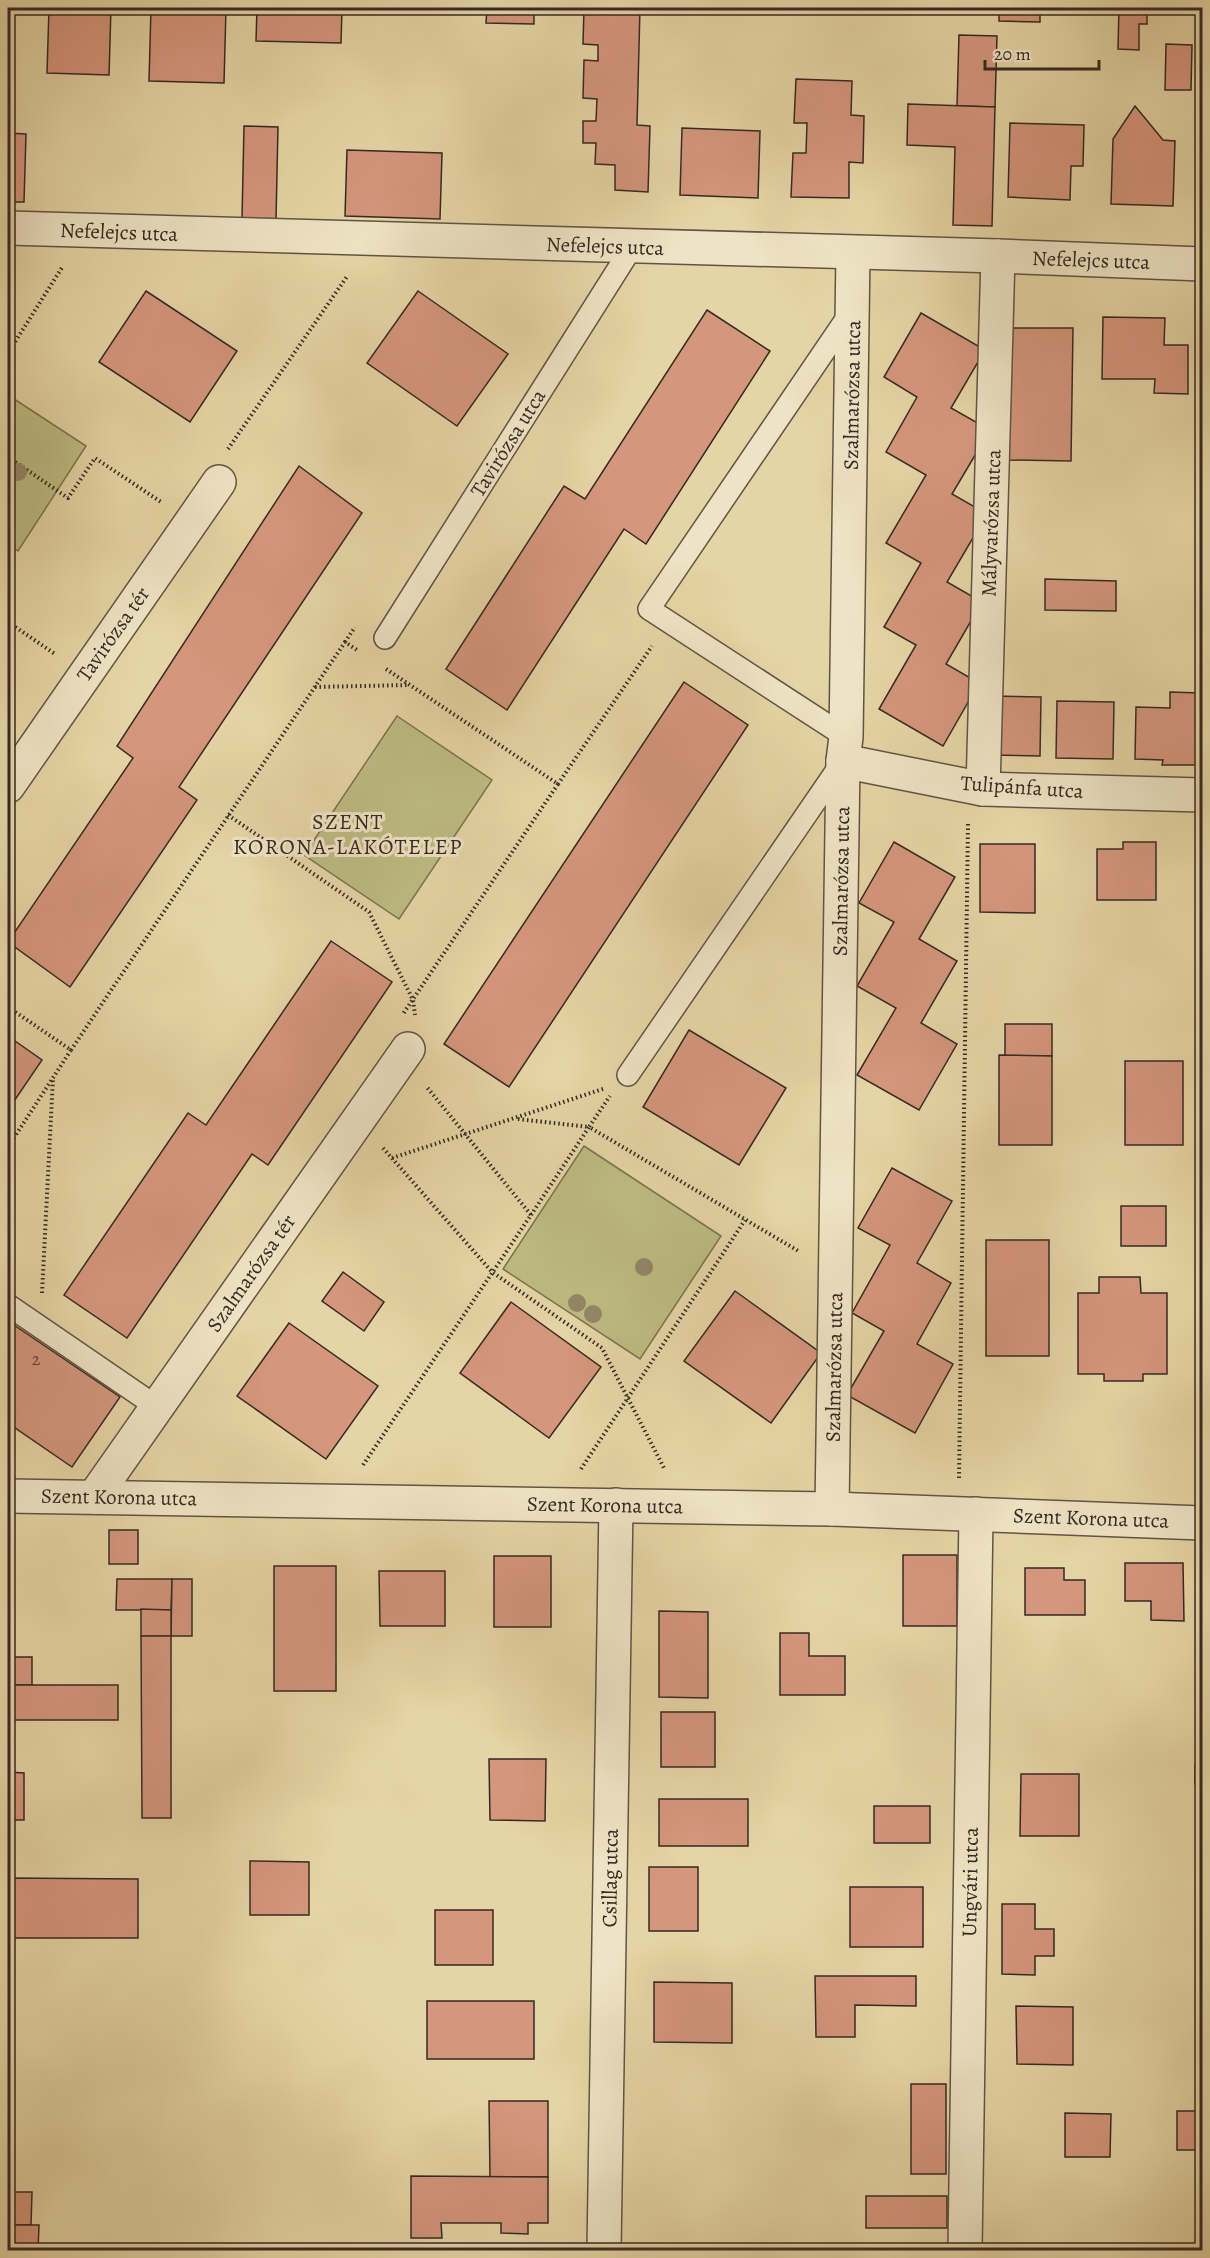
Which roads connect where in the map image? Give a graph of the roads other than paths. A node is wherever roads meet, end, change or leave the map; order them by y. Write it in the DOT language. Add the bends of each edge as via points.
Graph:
graph roads {
  1 [pos="8,228"];
  2 [pos="632,247"];
  3 [pos="853,253"];
  4 [pos="998,256"];
  5 [pos="1203,264"];
  6 [pos="853,309"];
  7 [pos="219,482"];
  8 [pos="385,638"];
  9 [pos="844,749"];
  10 [pos="8,786"];
  11 [pos="976,787"];
  12 [pos="1203,795"];
  13 [pos="406,1038"];
  14 [pos="627,1074"];
  15 [pos="8,1305"];
  16 [pos="157,1407"];
  17 [pos="8,1496"];
  18 [pos="94,1497"];
  19 [pos="616,1505"];
  20 [pos="832,1509"];
  21 [pos="967,1514"];
  22 [pos="1203,1523"];
  23 [pos="604,2250"];
  24 [pos="965,2250"];
  1 -- 2 [label="street, Nefelejcs utca"];
  2 -- 3 [label="street, Nefelejcs utca"];
  2 -- 8 [label="lane, Tavirózsa utca"];
  3 -- 4 [label="street, Nefelejcs utca"];
  3 -- 6 [label="street, Szalmarózsa utca"];
  4 -- 5 [label="street, Nefelejcs utca"];
  4 -- 11 [label="street, Mályvarózsa utca"];
  6 -- 9 [label="street, Szalmarózsa utca"];
  6 -- 9 [label="lane" via="649,609"];
  7 -- 10 [label="street, Tavirózsa tér"];
  9 -- 11 [label="street, Tulipánfa utca"];
  9 -- 14 [label="lane"];
  9 -- 20 [label="street, Szalmarózsa utca"];
  11 -- 12 [label="street, Tulipánfa utca"];
  13 -- 16 [label="street, Szalmarózsa tér" via="358,1120"];
  15 -- 16 [label="lane"];
  16 -- 18 [label="street, Szalmarózsa tér"];
  17 -- 18 [label="street, Szent Korona utca"];
  18 -- 19 [label="street, Szent Korona utca"];
  19 -- 20 [label="street, Szent Korona utca"];
  19 -- 23 [label="street, Csillag utca"];
  20 -- 21 [label="street, Szent Korona utca"];
  21 -- 22 [label="street, Szent Korona utca"];
  21 -- 24 [label="street, Ungvári utca"];
}
